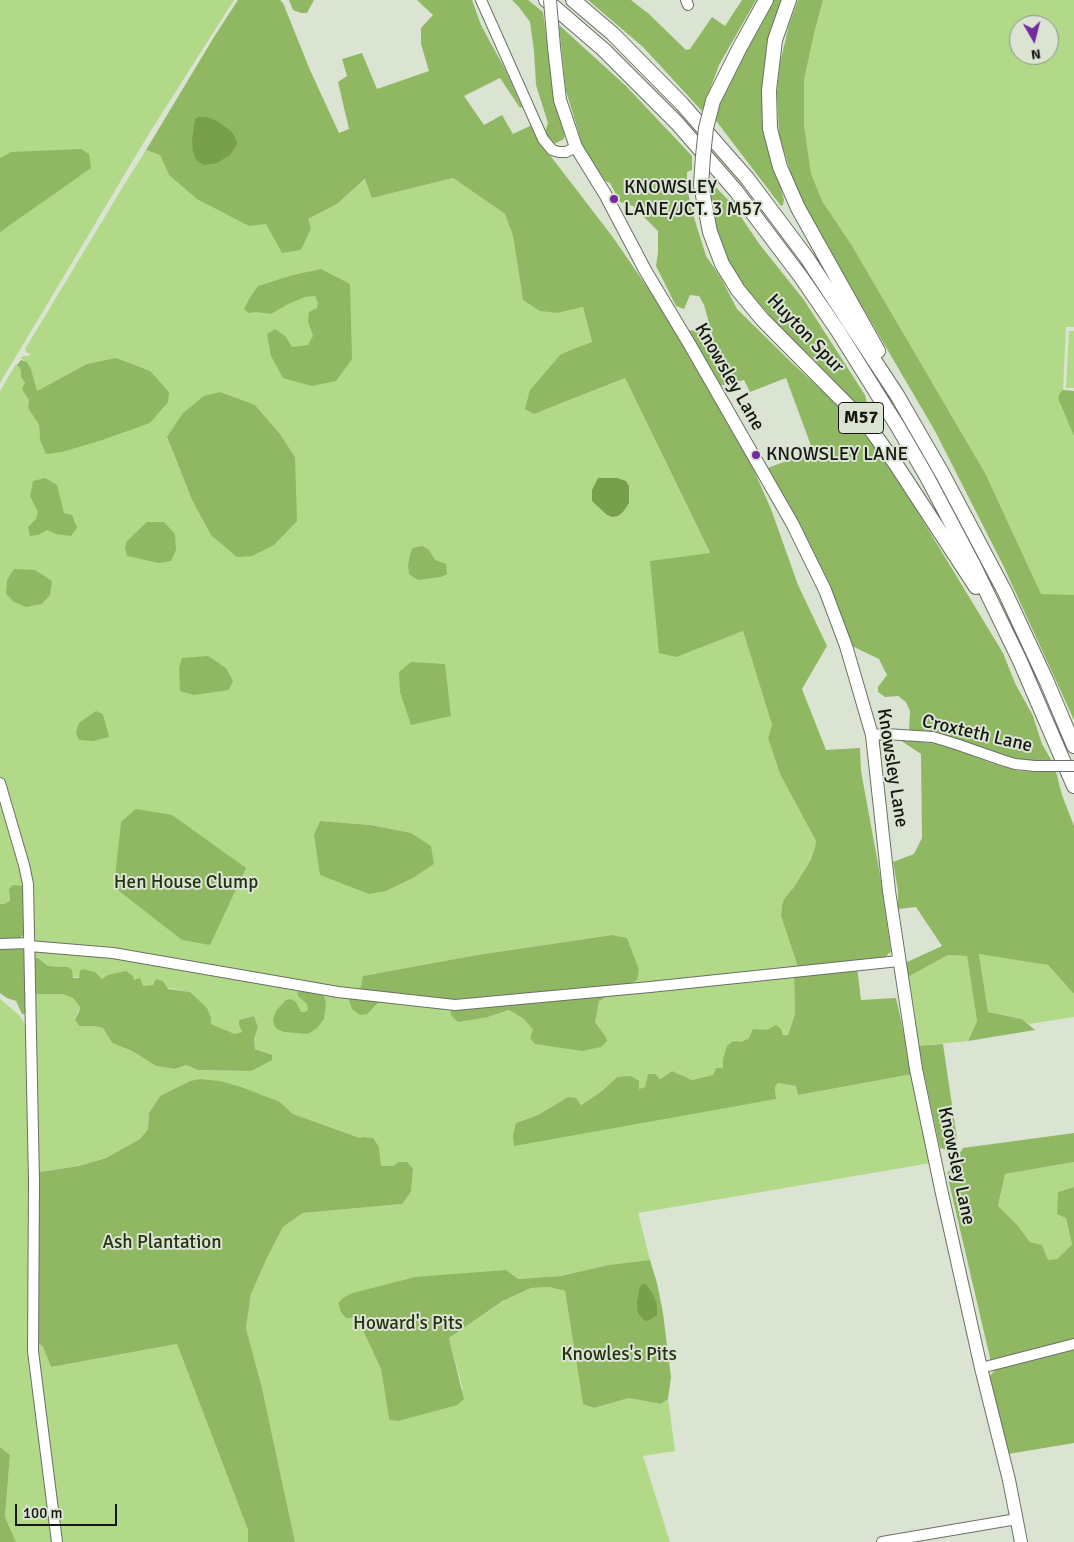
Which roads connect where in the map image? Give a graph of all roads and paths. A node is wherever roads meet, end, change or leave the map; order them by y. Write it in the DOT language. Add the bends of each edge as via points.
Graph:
graph roads {
  1 [pos="481,0"];
  2 [pos="546,0"];
  3 [pos="550,0"];
  4 [pos="572,0"];
  5 [pos="766,0"];
  6 [pos="789,0"];
  7 [pos="576,147"];
  8 [pos="897,395"];
  9 [pos="1020,661"];
  10 [pos="872,736"];
  11 [pos="1074,746"];
  12 [pos="1074,766"];
  13 [pos="0,782"];
  14 [pos="1074,786"];
  15 [pos="0,944"];
  16 [pos="29,944"];
  17 [pos="899,961"];
  18 [pos="1074,1344"];
  19 [pos="981,1368"];
  20 [pos="1017,1519"];
  21 [pos="930,1538"];
  22 [pos="57,1542"];
  23 [pos="882,1542"];
  24 [pos="1021,1542"];
  1 -- 7 [label="street" via="543,140 558,152"];
  2 -- 9 [label="highway, M57" via="604,50 677,123 736,191 801,277 866,374 927,477"];
  3 -- 7 [label="main road, Knowsley Lane, bridge" via="560,100"];
  4 -- 8 [label="highway, M57" via="658,78 747,178 807,258"];
  5 -- 9 [label="highway, Huyton Spur / M57, bridge" via="713,101 706,128 701,185 710,232 722,264 738,290 762,318 868,426 972,580"];
  6 -- 8 [label="highway, M57" via="775,40 769,90 770,129 780,167 798,208 874,344"];
  7 -- 10 [label="main road, Knowsley Lane" via="792,523 825,590 846,646"];
  8 -- 11 [label="highway, M57" via="1005,592"];
  9 -- 14 [label="highway, M57"];
  10 -- 12 [label="street, Croxteth Lane, bridge" via="933,737 1014,764"];
  10 -- 17 [label="main road, Knowsley Lane"];
  13 -- 16 [label="street" via="27,876"];
  15 -- 16 [label="street"];
  16 -- 17 [label="street" via="113,953 338,992 455,1005"];
  16 -- 22 [label="street" via="34,1182 33,1350"];
  17 -- 19 [label="main road, Knowsley Lane" via="920,1088"];
  18 -- 19 [label="street"];
  19 -- 20 [label="main road, Knowsley Lane"];
  20 -- 21 [label="street"];
  20 -- 24 [label="main road, Knowsley Lane"];
  21 -- 23 [label="street"];
}
